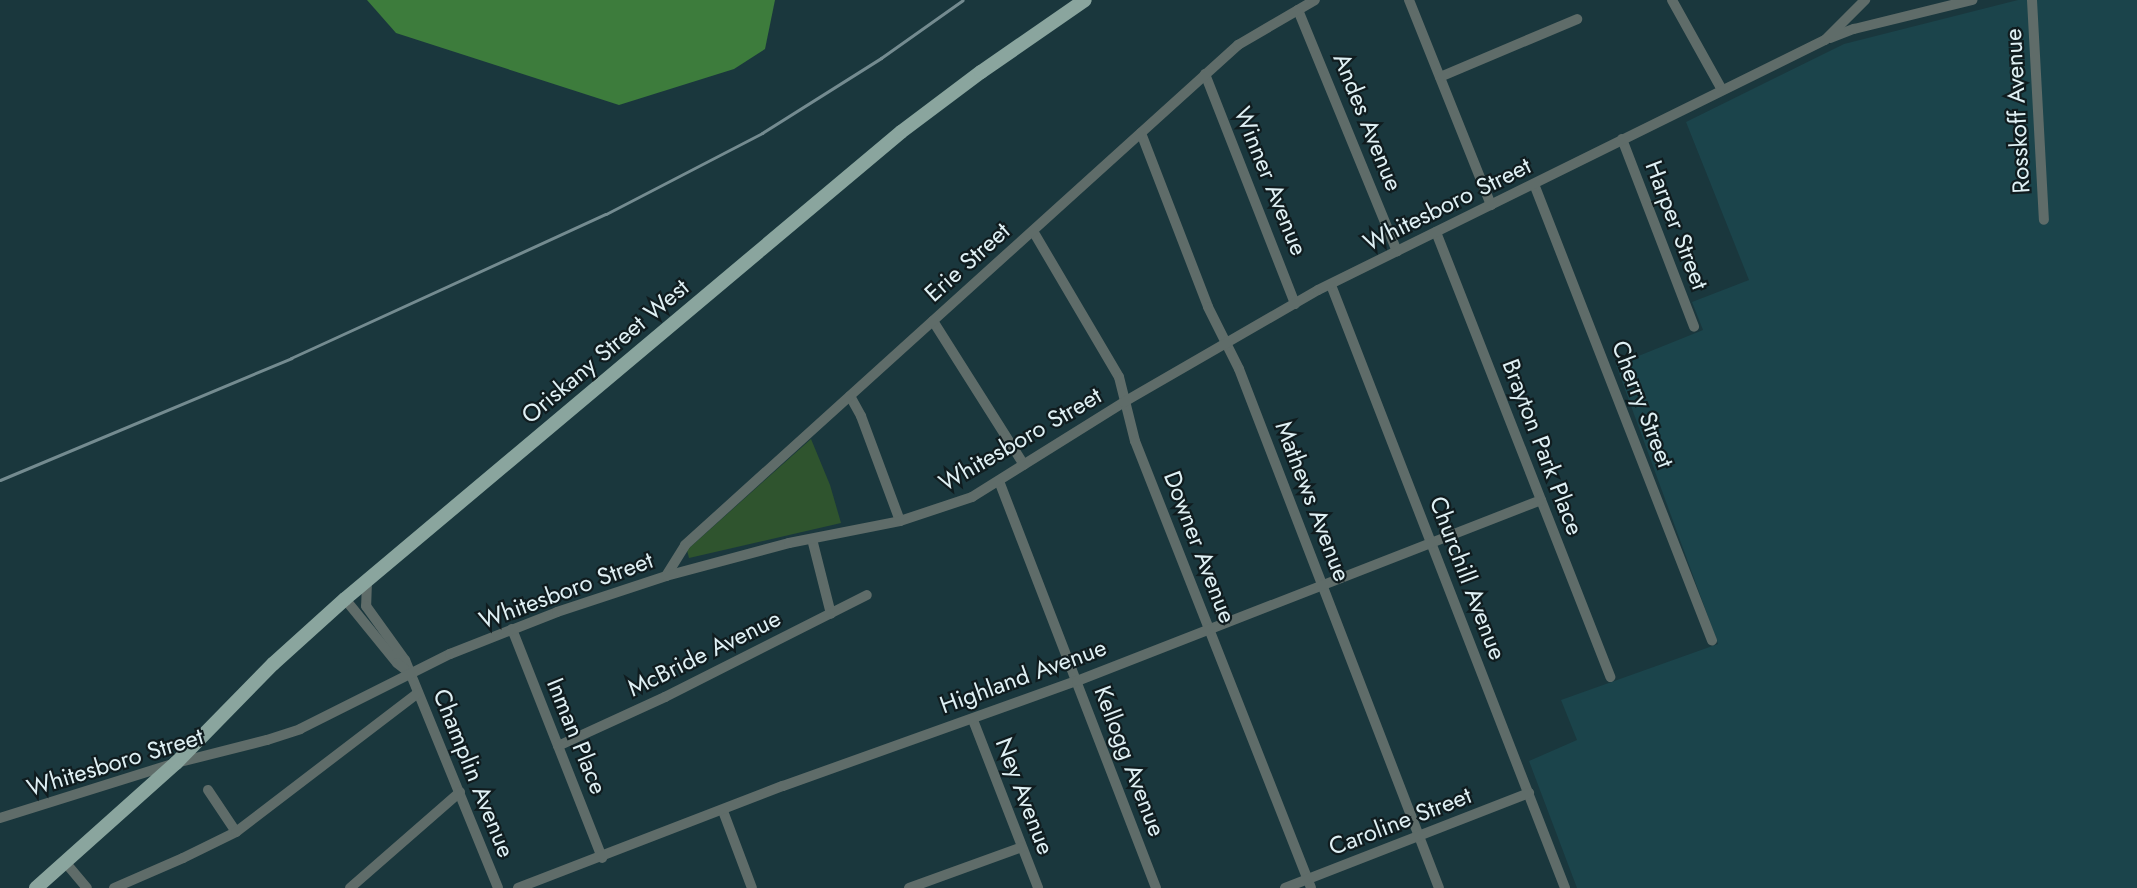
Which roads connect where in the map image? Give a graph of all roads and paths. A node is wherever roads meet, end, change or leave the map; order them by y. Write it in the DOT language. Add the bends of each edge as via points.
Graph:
graph roads {
  1 [pos="1085,0"];
  2 [pos="1315,0"];
  3 [pos="1409,0"];
  4 [pos="1672,0"];
  5 [pos="1864,0"];
  6 [pos="1971,0"];
  7 [pos="2032,0"];
  8 [pos="1298,10"];
  9 [pos="1577,19"];
  10 [pos="1825,40"];
  11 [pos="1205,74"];
  12 [pos="1440,76"];
  13 [pos="1722,90"];
  14 [pos="1141,133"];
  15 [pos="1622,139"];
  16 [pos="1534,184"];
  17 [pos="1491,205"];
  18 [pos="2044,220"];
  19 [pos="1033,231"];
  20 [pos="1436,232"];
  21 [pos="1397,251"];
  22 [pos="1331,285"];
  23 [pos="1296,304"];
  24 [pos="933,321"];
  25 [pos="1694,327"];
  26 [pos="1225,343"];
  27 [pos="850,396"];
  28 [pos="1124,402"];
  29 [pos="1024,465"];
  30 [pos="999,481"];
  31 [pos="1541,500"];
  32 [pos="900,521"];
  33 [pos="812,538"];
  34 [pos="1432,543"];
  35 [pos="666,576"];
  36 [pos="367,581"];
  37 [pos="1323,585"];
  38 [pos="867,596"];
  39 [pos="345,599"];
  40 [pos="831,614"];
  41 [pos="1209,629"];
  42 [pos="512,630"];
  43 [pos="1712,640"];
  44 [pos="410,674"];
  45 [pos="1610,677"];
  46 [pos="1077,681"];
  47 [pos="418,693"];
  48 [pos="973,720"];
  49 [pos="558,746"];
  50 [pos="176,763"];
  51 [pos="208,790"];
  52 [pos="460,792"];
  53 [pos="1529,793"];
  54 [pos="723,811"];
  55 [pos="0,818"];
  56 [pos="236,832"];
  57 [pos="1419,835"];
  58 [pos="1022,847"];
  59 [pos="602,858"];
  60 [pos="66,862"];
  61 [pos="1309,884"];
  62 [pos="36,888"];
  63 [pos="87,888"];
  64 [pos="114,888"];
  65 [pos="350,888"];
  66 [pos="498,888"];
  67 [pos="518,888"];
  68 [pos="752,888"];
  69 [pos="909,888"];
  70 [pos="1038,888"];
  71 [pos="1156,888"];
  72 [pos="1285,888"];
  73 [pos="1439,888"];
  74 [pos="1565,888"];
  1 -- 36 [label="main road, Oriskany Street West" via="901,132"];
  2 -- 8 [label="street, Erie Street"];
  3 -- 12 [label="street"];
  4 -- 13 [label="street"];
  5 -- 10 [label="street, Whitesboro Street"];
  6 -- 10 [label="street"];
  7 -- 18 [label="street, Rosskoff Avenue"];
  8 -- 11 [label="street, Erie Street" via="1238,45"];
  8 -- 21 [label="street, Andes Avenue"];
  9 -- 12 [label="street"];
  10 -- 13 [label="street, Whitesboro Street"];
  11 -- 14 [label="street, Erie Street"];
  11 -- 23 [label="street, Winner Avenue"];
  12 -- 17 [label="street"];
  13 -- 15 [label="street, Whitesboro Street"];
  14 -- 19 [label="street, Erie Street"];
  14 -- 26 [label="street, Mathews Avenue"];
  15 -- 16 [label="street, Whitesboro Street"];
  15 -- 25 [label="street, Harper Street"];
  16 -- 17 [label="street, Whitesboro Street"];
  16 -- 43 [label="street, Cherry Street"];
  17 -- 20 [label="street, Whitesboro Street"];
  19 -- 24 [label="street, Erie Street"];
  19 -- 28 [label="street, Downer Avenue" via="1119,377"];
  20 -- 21 [label="street, Whitesboro Street"];
  20 -- 31 [label="street, Brayton Park Place"];
  21 -- 22 [label="street, Whitesboro Street"];
  22 -- 23 [label="street, Whitesboro Street"];
  22 -- 34 [label="street, Churchill Avenue"];
  23 -- 26 [label="street, Whitesboro Street"];
  24 -- 27 [label="street, Erie Street"];
  24 -- 29 [label="street"];
  26 -- 28 [label="street, Whitesboro Street"];
  26 -- 37 [label="street, Mathews Avenue" via="1239,369"];
  27 -- 32 [label="street"];
  27 -- 35 [label="street, Erie Street" via="685,545"];
  28 -- 29 [label="street, Whitesboro Street"];
  28 -- 41 [label="street, Downer Avenue"];
  29 -- 30 [label="street, Whitesboro Street"];
  30 -- 32 [label="street, Whitesboro Street" via="955,504"];
  30 -- 46 [label="street, Kellogg Avenue"];
  31 -- 34 [label="street, Highland Avenue"];
  31 -- 45 [label="street, Brayton Park Place"];
  32 -- 33 [label="street, Whitesboro Street"];
  33 -- 35 [label="street, Whitesboro Street"];
  33 -- 40 [label="street"];
  34 -- 37 [label="street, Highland Avenue"];
  34 -- 53 [label="street, Churchill Avenue"];
  35 -- 42 [label="street, Whitesboro Street"];
  36 -- 39 [label="main road, Oriskany Street West"];
  36 -- 44 [label="street, Champlin Avenue" via="366,606 405,660"];
  37 -- 41 [label="street, Highland Avenue"];
  37 -- 57 [label="street, Mathews Avenue"];
  38 -- 40 [label="street, McBride Avenue"];
  39 -- 44 [label="street, Champlin Avenue"];
  39 -- 50 [label="main road, Oriskany Street West" via="273,664"];
  40 -- 49 [label="street, McBride Avenue"];
  41 -- 46 [label="street, Highland Avenue"];
  41 -- 61 [label="street, Downer Avenue"];
  42 -- 44 [label="street, Whitesboro Street"];
  42 -- 49 [label="street, Inman Place"];
  44 -- 47 [label="street, Champlin Avenue"];
  44 -- 50 [label="street, Whitesboro Street" via="300,729"];
  46 -- 48 [label="street, Highland Avenue"];
  46 -- 71 [label="street, Kellogg Avenue"];
  47 -- 52 [label="street, Champlin Avenue"];
  47 -- 56 [label="street"];
  48 -- 54 [label="street, Highland Avenue"];
  48 -- 58 [label="street, Ney Avenue"];
  49 -- 59 [label="street, Inman Place"];
  50 -- 55 [label="street, Whitesboro Street"];
  50 -- 60 [label="main road, Oriskany Street West"];
  51 -- 56 [label="street"];
  52 -- 65 [label="street"];
  52 -- 66 [label="street, Champlin Avenue"];
  53 -- 57 [label="street, Caroline Street"];
  53 -- 74 [label="street, Churchill Avenue"];
  54 -- 59 [label="street, Highland Avenue"];
  54 -- 68 [label="street"];
  56 -- 64 [label="street"];
  57 -- 61 [label="street, Caroline Street"];
  57 -- 73 [label="street, Mathews Avenue"];
  58 -- 69 [label="street"];
  58 -- 70 [label="street, Ney Avenue"];
  59 -- 67 [label="street, Highland Avenue"];
  60 -- 62 [label="main road, Oriskany Street West"];
  60 -- 63 [label="street"];
  61 -- 72 [label="street, Caroline Street"];
}
